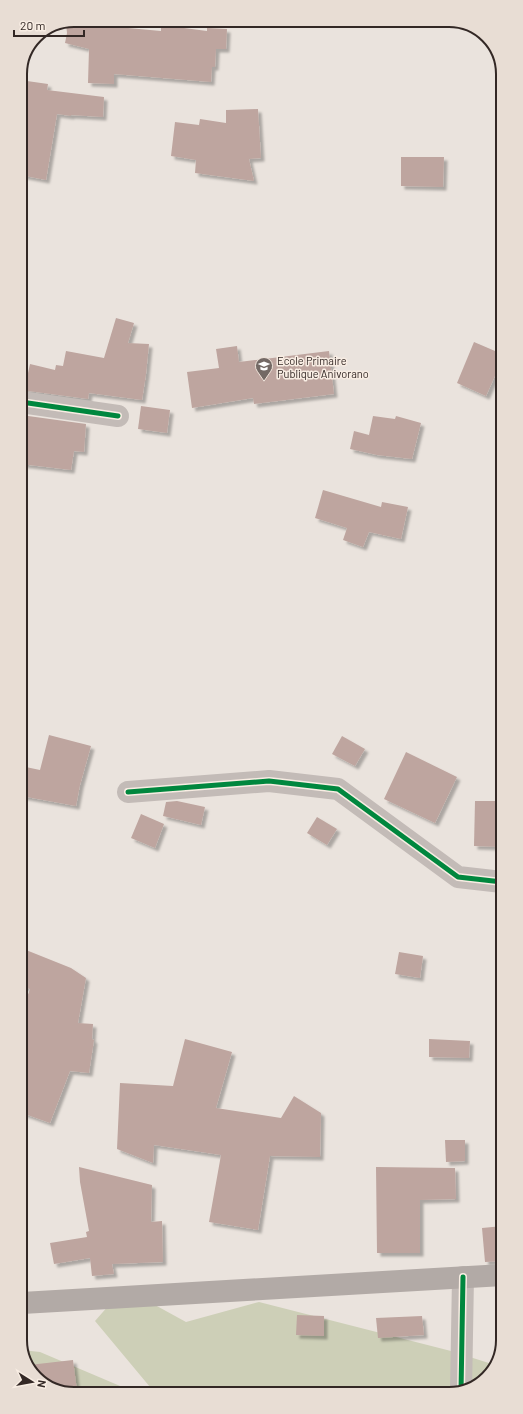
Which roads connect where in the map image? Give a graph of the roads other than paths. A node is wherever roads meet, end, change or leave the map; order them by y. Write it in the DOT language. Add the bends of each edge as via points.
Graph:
graph roads {
  1 [pos="27,403"];
  2 [pos="118,416"];
  3 [pos="128,792"];
  4 [pos="496,881"];
  5 [pos="496,1275"];
  6 [pos="463,1277"];
  7 [pos="27,1303"];
  8 [pos="461,1385"];
  1 -- 2 [label="street"];
  3 -- 4 [label="street" via="269,781 338,789 458,877"];
  5 -- 6 [label="main road"];
  6 -- 7 [label="main road"];
  6 -- 8 [label="street"];
}
